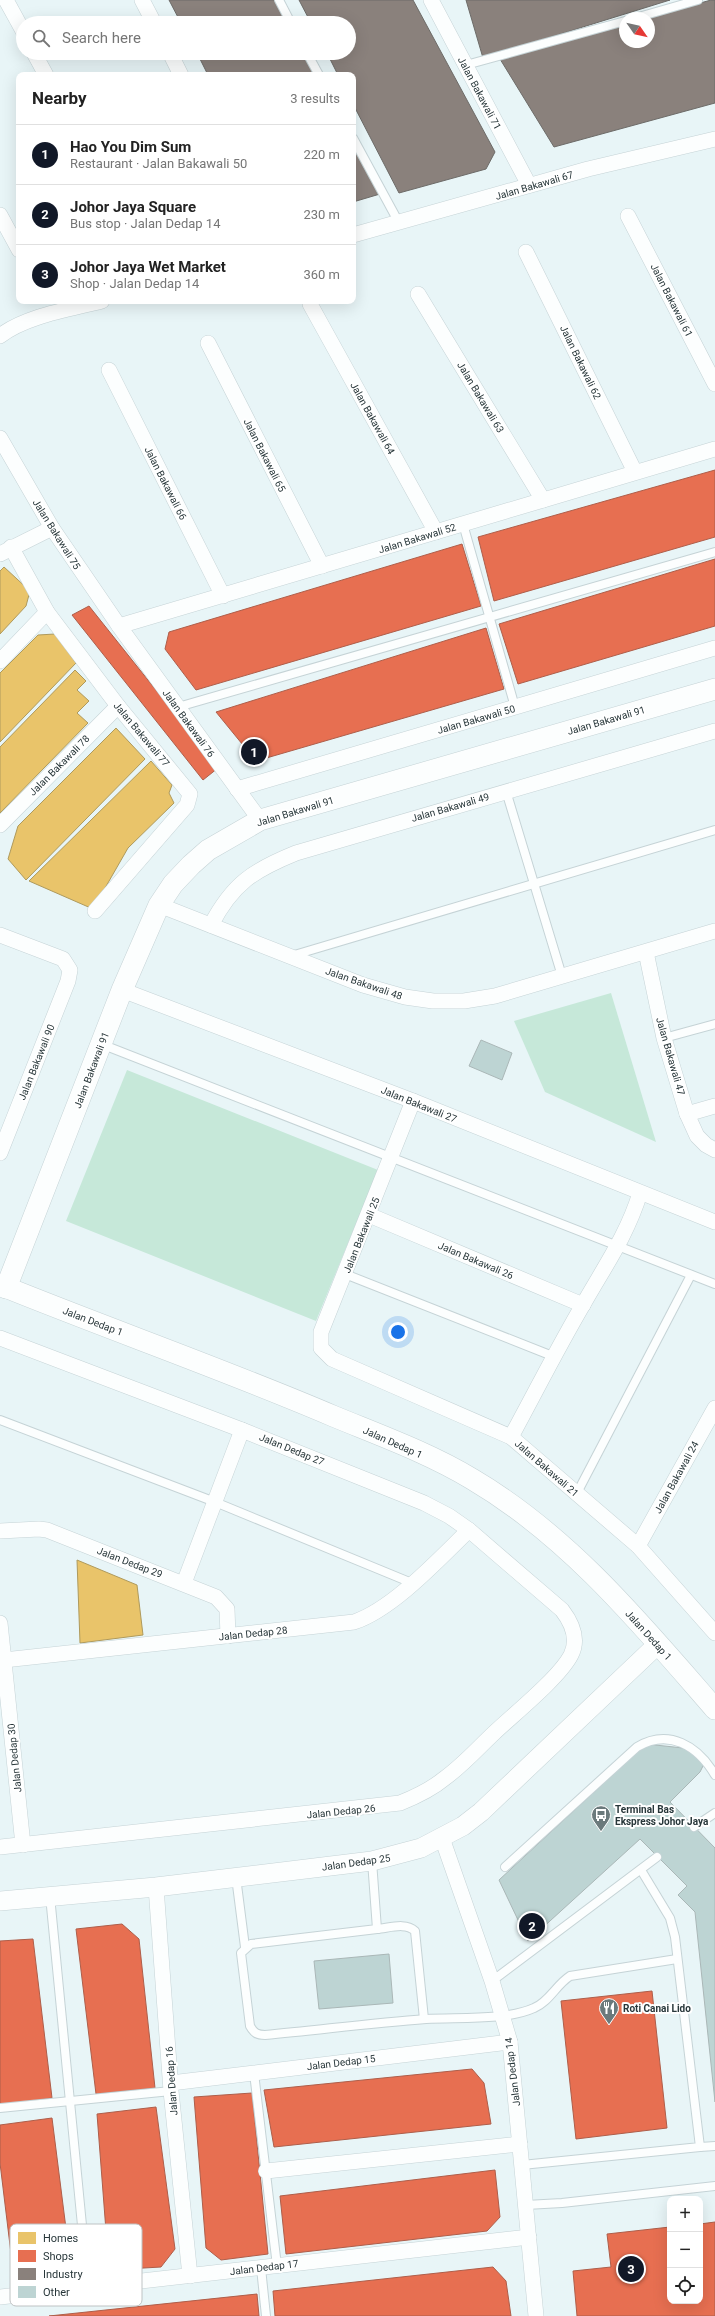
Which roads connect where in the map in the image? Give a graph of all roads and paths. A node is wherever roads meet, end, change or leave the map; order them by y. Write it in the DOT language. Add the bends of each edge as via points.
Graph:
graph roads {
  1 [pos="6,0"];
  2 [pos="142,0"];
  3 [pos="279,0"];
  4 [pos="432,0"];
  5 [pos="698,0"];
  6 [pos="655,12"];
  7 [pos="150,16"];
  8 [pos="287,16"];
  9 [pos="16,18"];
  10 [pos="619,23"];
  11 [pos="38,60"];
  12 [pos="174,60"];
  13 [pos="311,60"];
  14 [pos="466,66"];
  15 [pos="44,72"];
  16 [pos="180,72"];
  17 [pos="317,72"];
  18 [pos="715,139"];
  19 [pos="356,144"];
  20 [pos="530,186"];
  21 [pos="0,215"];
  22 [pos="628,216"];
  23 [pos="398,221"];
  24 [pos="356,234"];
  25 [pos="16,244"];
  26 [pos="526,252"];
  27 [pos="418,294"];
  28 [pos="76,304"];
  29 [pos="310,304"];
  30 [pos="50,307"];
  31 [pos="0,336"];
  32 [pos="208,343"];
  33 [pos="109,370"];
  34 [pos="715,384"];
  35 [pos="0,438"];
  36 [pos="715,448"];
  37 [pos="635,472"];
  38 [pos="543,500"];
  39 [pos="463,524"];
  40 [pos="52,528"];
  41 [pos="436,532"];
  42 [pos="6,551"];
  43 [pos="715,552"];
  44 [pos="322,566"];
  45 [pos="223,596"];
  46 [pos="47,612"];
  47 [pos="490,616"];
  48 [pos="119,626"];
  49 [pos="715,648"];
  50 [pos="0,661"];
  51 [pos="715,689"];
  52 [pos="118,706"];
  53 [pos="178,707"];
  54 [pos="515,707"];
  55 [pos="715,731"];
  56 [pos="237,789"];
  57 [pos="506,791"];
  58 [pos="260,820"];
  59 [pos="0,825"];
  60 [pos="715,830"];
  61 [pos="534,884"];
  62 [pos="159,905"];
  63 [pos="95,911"];
  64 [pos="211,925"];
  65 [pos="715,931"];
  66 [pos="0,935"];
  67 [pos="646,952"];
  68 [pos="290,956"];
  69 [pos="562,976"];
  70 [pos="122,990"];
  71 [pos="715,1024"];
  72 [pos="664,1038"];
  73 [pos="101,1044"];
  74 [pos="413,1101"];
  75 [pos="715,1106"];
  76 [pos="687,1114"];
  77 [pos="715,1150"];
  78 [pos="0,1153"];
  79 [pos="391,1158"];
  80 [pos="640,1193"];
  81 [pos="369,1215"];
  82 [pos="715,1222"];
  83 [pos="618,1246"];
  84 [pos="345,1274"];
  85 [pos="691,1275"];
  86 [pos="715,1284"];
  87 [pos="3,1286"];
  88 [pos="583,1305"];
  89 [pos="0,1338"];
  90 [pos="555,1357"];
  91 [pos="338,1362"];
  92 [pos="715,1408"];
  93 [pos="0,1420"];
  94 [pos="242,1430"];
  95 [pos="511,1437"];
  96 [pos="576,1493"];
  97 [pos="215,1502"];
  98 [pos="470,1530"];
  99 [pos="0,1531"];
  100 [pos="638,1546"];
  101 [pos="184,1583"];
  102 [pos="412,1584"];
  103 [pos="557,1606"];
  104 [pos="0,1622"];
  105 [pos="715,1633"];
  106 [pos="228,1636"];
  107 [pos="658,1644"];
  108 [pos="4,1660"];
  109 [pos="715,1709"];
  110 [pos="715,1775"];
  111 [pos="715,1813"];
  112 [pos="694,1827"];
  113 [pos="442,1838"];
  114 [pos="23,1845"];
  115 [pos="0,1847"];
  116 [pos="658,1856"];
  117 [pos="372,1861"];
  118 [pos="505,1867"];
  119 [pos="641,1870"];
  120 [pos="236,1878"];
  121 [pos="156,1886"];
  122 [pos="50,1895"];
  123 [pos="0,1900"];
  124 [pos="377,1930"];
  125 [pos="245,1947"];
  126 [pos="677,1959"];
  127 [pos="492,1981"];
  128 [pos="503,2015"];
  129 [pos="424,2019"];
  130 [pos="510,2042"];
  131 [pos="254,2073"];
  132 [pos="171,2087"];
  133 [pos="70,2101"];
  134 [pos="0,2108"];
  135 [pos="520,2144"];
  136 [pos="715,2146"];
  137 [pos="700,2147"];
  138 [pos="522,2164"];
  139 [pos="266,2171"];
  140 [pos="715,2186"];
  141 [pos="526,2205"];
  142 [pos="82,2224"];
  143 [pos="529,2237"];
  144 [pos="277,2266"];
  145 [pos="261,2268"];
  146 [pos="190,2276"];
  147 [pos="142,2281"];
  148 [pos="10,2296"];
  149 [pos="0,2297"];
  150 [pos="266,2316"];
  151 [pos="536,2316"];
  1 -- 9 [label="street"];
  2 -- 7 [label="street"];
  3 -- 8 [label="lane"];
  4 -- 14 [label="street, Jalan Bakawali 71"];
  5 -- 6 [label="lane"];
  10 -- 14 [label="lane"];
  11 -- 15 [label="street"];
  12 -- 16 [label="street"];
  13 -- 17 [label="lane"];
  14 -- 20 [label="street, Jalan Bakawali 71"];
  18 -- 20 [label="street, Jalan Bakawali 67"];
  19 -- 23 [label="lane"];
  20 -- 23 [label="street, Jalan Bakawali 67"];
  21 -- 25 [label="street"];
  22 -- 34 [label="street, Jalan Bakawali 61"];
  23 -- 24 [label="street, Jalan Bakawali 67"];
  26 -- 37 [label="street, Jalan Bakawali 62"];
  27 -- 38 [label="street, Jalan Bakawali 63"];
  28 -- 30 [label="street"];
  29 -- 41 [label="street, Jalan Bakawali 64"];
  30 -- 31 [label="street"];
  32 -- 44 [label="street, Jalan Bakawali 65"];
  33 -- 45 [label="street, Jalan Bakawali 66"];
  35 -- 40 [label="street, Jalan Bakawali 75"];
  36 -- 37 [label="street, Jalan Bakawali 52"];
  37 -- 38 [label="street, Jalan Bakawali 52"];
  38 -- 39 [label="street, Jalan Bakawali 52"];
  39 -- 41 [label="street, Jalan Bakawali 52"];
  39 -- 47 [label="lane"];
  40 -- 42 [label="street"];
  40 -- 48 [label="street, Jalan Bakawali 75"];
  41 -- 44 [label="street, Jalan Bakawali 52"];
  42 -- 46 [label="street, Jalan Bakawali 77"];
  43 -- 47 [label="lane"];
  44 -- 45 [label="street, Jalan Bakawali 52"];
  45 -- 48 [label="street, Jalan Bakawali 52"];
  46 -- 50 [label="street"];
  46 -- 52 [label="street, Jalan Bakawali 77"];
  47 -- 53 [label="lane"];
  47 -- 54 [label="lane"];
  48 -- 53 [label="street, Jalan Bakawali 76"];
  49 -- 54 [label="street, Jalan Bakawali 50"];
  51 -- 58 [label="main road, Jalan Bakawali 91"];
  52 -- 59 [label="street, Jalan Bakawali 78"];
  52 -- 63 [label="street, Jalan Bakawali 77" via="187,788 189,800"];
  53 -- 56 [label="street, Jalan Bakawali 76"];
  54 -- 56 [label="street, Jalan Bakawali 50"];
  55 -- 57 [label="street, Jalan Bakawali 49"];
  56 -- 58 [label="street, Jalan Bakawali 76"];
  57 -- 61 [label="lane"];
  57 -- 64 [label="street, Jalan Bakawali 49" via="296,853 262,867 230,895"];
  58 -- 62 [label="main road, Jalan Bakawali 91" via="208,850 191,864"];
  60 -- 61 [label="lane"];
  61 -- 68 [label="lane"];
  61 -- 69 [label="lane"];
  62 -- 64 [label="street, Jalan Bakawali 48"];
  62 -- 70 [label="main road, Jalan Bakawali 91"];
  64 -- 68 [label="street, Jalan Bakawali 48"];
  65 -- 67 [label="street, Jalan Bakawali 48"];
  66 -- 78 [label="street, Jalan Bakawali 90" via="63,960 70,970 68,981"];
  67 -- 69 [label="street, Jalan Bakawali 48"];
  67 -- 72 [label="street, Jalan Bakawali 47"];
  68 -- 69 [label="street, Jalan Bakawali 48" via="362,985 405,997 433,1001 464,1001 495,996"];
  70 -- 73 [label="main road, Jalan Bakawali 91"];
  70 -- 74 [label="street, Jalan Bakawali 27"];
  71 -- 72 [label="lane"];
  72 -- 76 [label="street, Jalan Bakawali 47"];
  73 -- 79 [label="lane"];
  73 -- 87 [label="main road, Jalan Bakawali 91"];
  74 -- 79 [label="street, Jalan Bakawali 25"];
  74 -- 80 [label="street, Jalan Bakawali 27"];
  75 -- 76 [label="street"];
  76 -- 77 [label="street, Jalan Bakawali 47" via="697,1136"];
  79 -- 81 [label="street, Jalan Bakawali 25"];
  79 -- 83 [label="lane"];
  80 -- 82 [label="street, Jalan Bakawali 27"];
  80 -- 83 [label="street" via="632,1221"];
  81 -- 84 [label="street, Jalan Bakawali 25"];
  81 -- 88 [label="street, Jalan Bakawali 26"];
  83 -- 85 [label="lane"];
  83 -- 88 [label="street"];
  84 -- 90 [label="lane"];
  84 -- 91 [label="street, Jalan Bakawali 25" via="320,1340 326,1354"];
  85 -- 86 [label="lane"];
  85 -- 96 [label="lane"];
  87 -- 107 [label="main road, Jalan Dedap 1" via="290,1398 405,1446 472,1479 575,1555"];
  88 -- 90 [label="street"];
  89 -- 94 [label="street, Jalan Dedap 27"];
  90 -- 95 [label="street"];
  91 -- 95 [label="street, Jalan Bakawali 21"];
  92 -- 100 [label="street, Jalan Bakawali 24"];
  93 -- 97 [label="lane"];
  94 -- 97 [label="street"];
  94 -- 98 [label="street, Jalan Dedap 27" via="400,1492 449,1516"];
  95 -- 96 [label="street, Jalan Bakawali 21"];
  96 -- 100 [label="street, Jalan Bakawali 21"];
  97 -- 101 [label="street"];
  97 -- 102 [label="lane"];
  98 -- 102 [label="street, Jalan Dedap 28"];
  98 -- 103 [label="street, Jalan Dedap 27"];
  99 -- 101 [label="street, Jalan Dedap 29" via="47,1530"];
  100 -- 105 [label="street, Jalan Bakawali 21"];
  101 -- 106 [label="street, Jalan Dedap 29" via="216,1597 225,1604"];
  102 -- 106 [label="street, Jalan Dedap 28" via="374,1613 354,1622"];
  103 -- 114 [label="street, Jalan Dedap 26" via="570,1620 574,1631 571,1654 564,1664 534,1696 447,1777 405,1801 382,1806"];
  104 -- 108 [label="street, Jalan Dedap 30"];
  106 -- 108 [label="street, Jalan Dedap 28"];
  107 -- 109 [label="main road, Jalan Dedap 1"];
  107 -- 113 [label="street, Jalan Dedap 25" via="480,1812"];
  108 -- 114 [label="street, Jalan Dedap 30"];
  110 -- 118 [label="lane" via="700,1753 673,1741 648,1740 636,1747"];
  111 -- 112 [label="lane"];
  113 -- 117 [label="street, Jalan Dedap 25" via="398,1856"];
  113 -- 127 [label="street, Jalan Dedap 14"];
  114 -- 115 [label="street, Jalan Dedap 26"];
  116 -- 119 [label="lane"];
  117 -- 120 [label="street, Jalan Dedap 25"];
  117 -- 124 [label="lane"];
  119 -- 126 [label="lane" via="670,1918"];
  119 -- 127 [label="lane"];
  120 -- 121 [label="street, Jalan Dedap 25"];
  120 -- 125 [label="lane"];
  121 -- 122 [label="street, Jalan Dedap 25"];
  121 -- 132 [label="street, Jalan Dedap 16"];
  122 -- 123 [label="street, Jalan Dedap 25"];
  122 -- 133 [label="lane"];
  124 -- 125 [label="lane" via="251,1944"];
  124 -- 129 [label="lane" via="404,1926 415,1932"];
  125 -- 129 [label="lane" via="241,1959 250,2026 258,2035"];
  126 -- 128 [label="lane" via="570,1976 536,2007"];
  126 -- 137 [label="lane"];
  127 -- 128 [label="street, Jalan Dedap 14"];
  128 -- 129 [label="lane"];
  128 -- 130 [label="street, Jalan Dedap 14"];
  130 -- 131 [label="street, Jalan Dedap 15"];
  130 -- 135 [label="street, Jalan Dedap 14"];
  131 -- 132 [label="street, Jalan Dedap 15"];
  131 -- 139 [label="lane"];
  132 -- 133 [label="lane"];
  132 -- 146 [label="street, Jalan Dedap 16"];
  133 -- 134 [label="lane"];
  133 -- 142 [label="lane"];
  135 -- 138 [label="street, Jalan Dedap 14"];
  135 -- 139 [label="street"];
  136 -- 137 [label="lane"];
  137 -- 138 [label="lane"];
  138 -- 141 [label="street, Jalan Dedap 14"];
  139 -- 144 [label="lane"];
  140 -- 141 [label="lane"];
  141 -- 143 [label="street, Jalan Dedap 14"];
  143 -- 144 [label="street, Jalan Dedap 17"];
  143 -- 151 [label="street, Jalan Dedap 14"];
  144 -- 145 [label="street, Jalan Dedap 17"];
  145 -- 146 [label="street, Jalan Dedap 17"];
  145 -- 150 [label="lane"];
  146 -- 147 [label="street, Jalan Dedap 17"];
  148 -- 149 [label="street, Jalan Dedap 17"];
}
